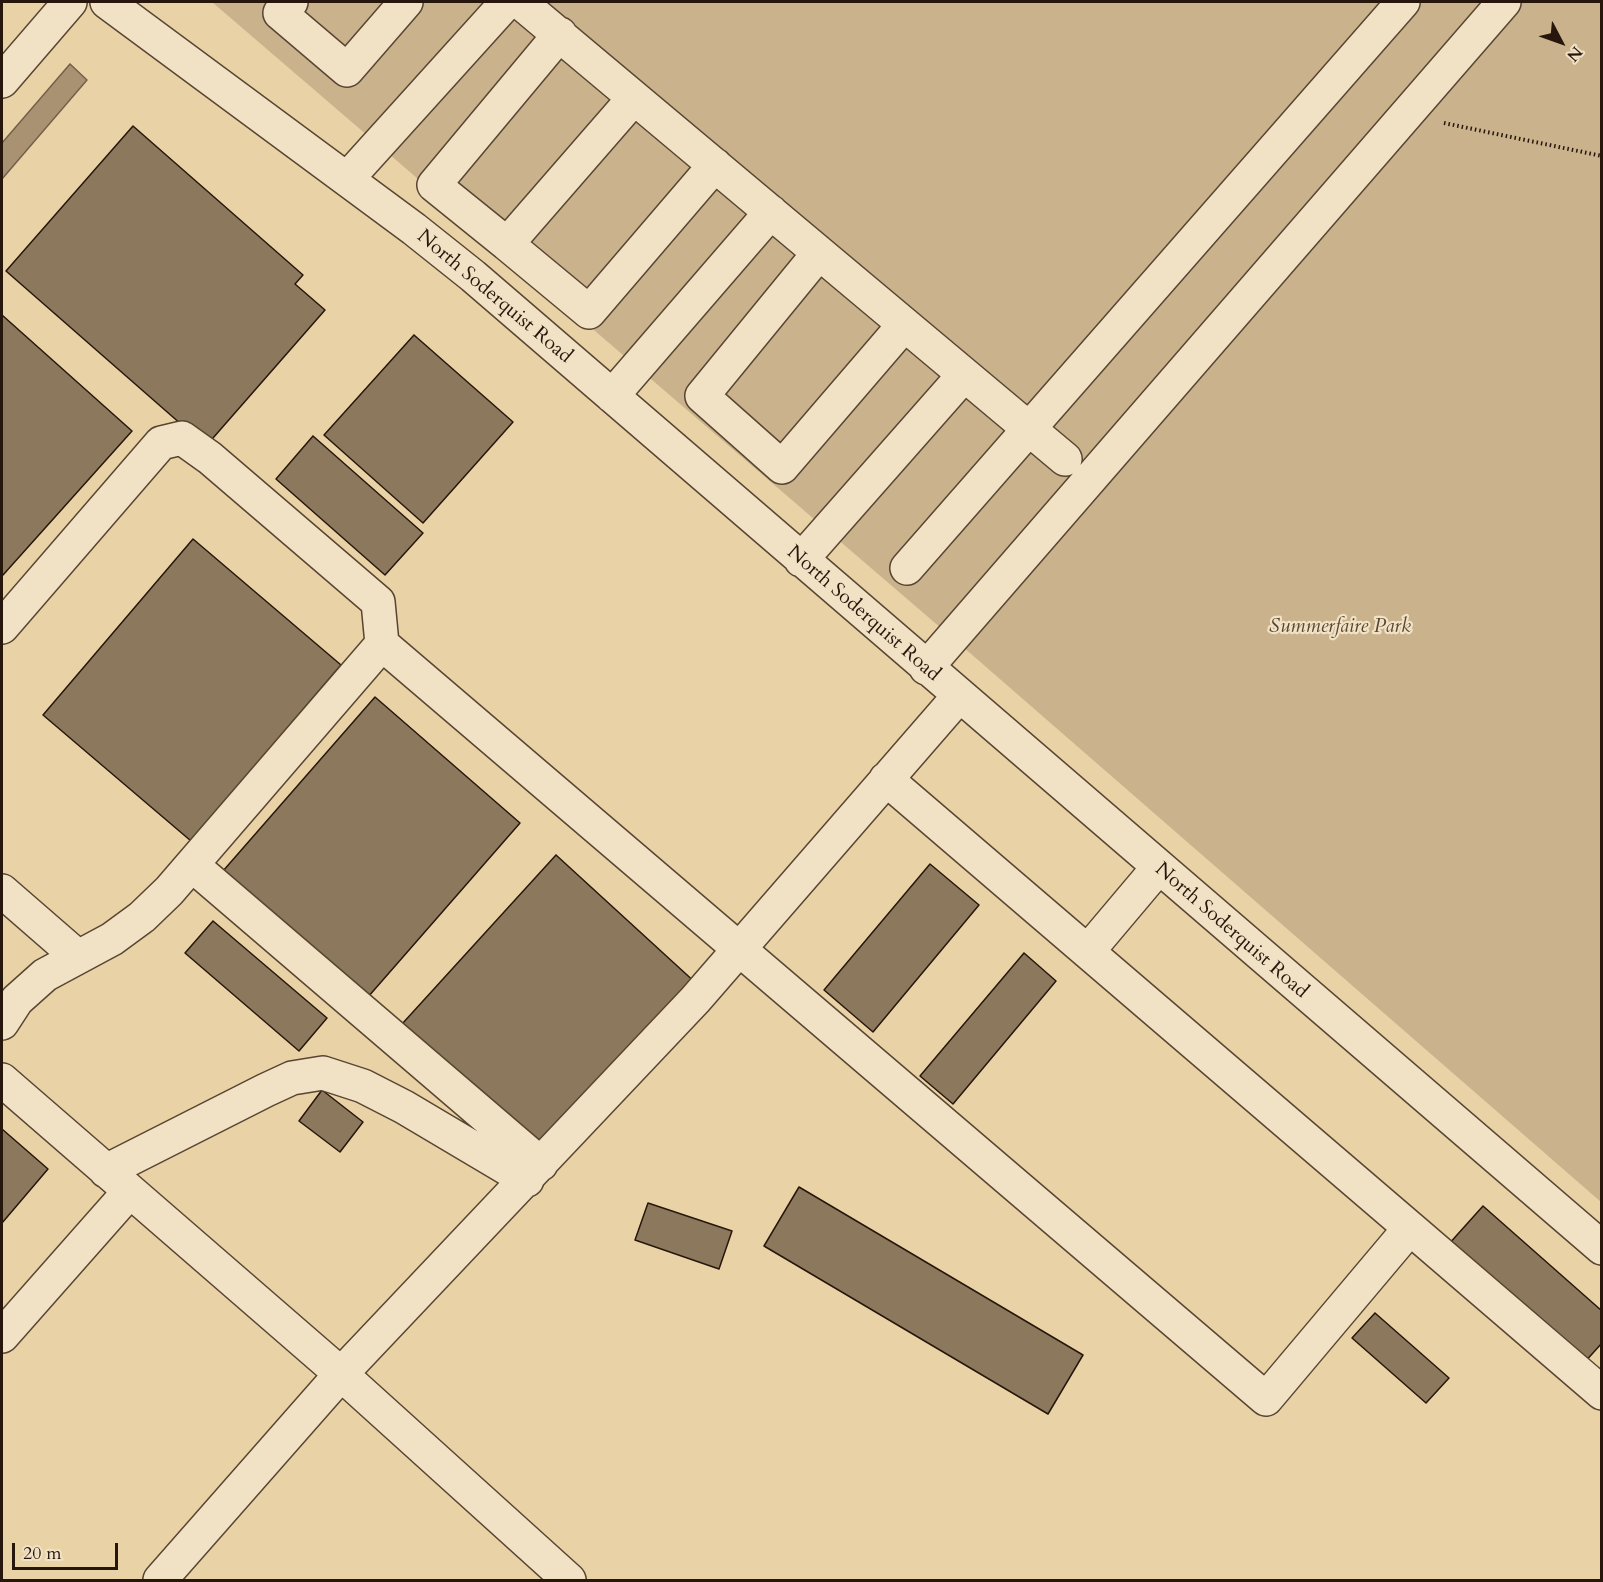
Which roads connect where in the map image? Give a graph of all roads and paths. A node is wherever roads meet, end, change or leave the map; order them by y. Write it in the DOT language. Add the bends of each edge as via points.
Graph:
graph roads {
  1 [pos="70,2"];
  2 [pos="107,2"];
  3 [pos="291,2"];
  4 [pos="406,2"];
  5 [pos="507,2"];
  6 [pos="520,2"];
  7 [pos="1403,2"];
  8 [pos="1504,2"];
  9 [pos="560,34"];
  10 [pos="2,81"];
  11 [pos="634,98"];
  12 [pos="1439,122"];
  13 [pos="1602,156"];
  14 [pos="715,165"];
  15 [pos="347,179"];
  16 [pos="771,212"];
  17 [pos="507,244"];
  18 [pos="819,253"];
  19 [pos="904,325"];
  20 [pos="964,375"];
  21 [pos="612,396"];
  22 [pos="1028,428"];
  23 [pos="1065,459"];
  24 [pos="801,560"];
  25 [pos="908,568"];
  26 [pos="2,627"];
  27 [pos="382,644"];
  28 [pos="926,668"];
  29 [pos="959,696"];
  30 [pos="886,779"];
  31 [pos="192,865"];
  32 [pos="1158,868"];
  33 [pos="2,891"];
  34 [pos="739,951"];
  35 [pos="1088,951"];
  36 [pos="78,957"];
  37 [pos="2,1023"];
  38 [pos="2,1080"];
  39 [pos="534,1172"];
  40 [pos="118,1181"];
  41 [pos="1410,1228"];
  42 [pos="1602,1248"];
  43 [pos="2,1336"];
  44 [pos="341,1374"];
  45 [pos="1602,1393"];
  46 [pos="160,1581"];
  47 [pos="569,1581"];
  1 -- 10 [label="street"];
  2 -- 15 [label="street, North Soderquist Road"];
  3 -- 4 [label="street" via="280,13 347,69"];
  5 -- 15 [label="street"];
  6 -- 9 [label="street"];
  7 -- 22 [label="street"];
  8 -- 28 [label="street"];
  9 -- 11 [label="street"];
  9 -- 17 [label="street" via="434,185"];
  11 -- 14 [label="street"];
  11 -- 17 [label="street"];
  12 -- 13 [label="path"];
  14 -- 16 [label="street"];
  14 -- 17 [label="street" via="590,312"];
  15 -- 21 [label="street, North Soderquist Road" via="473,276"];
  16 -- 18 [label="street"];
  16 -- 21 [label="street"];
  18 -- 19 [label="street"];
  18 -- 19 [label="street" via="702,396 782,467"];
  19 -- 20 [label="street"];
  20 -- 22 [label="street"];
  20 -- 24 [label="street"];
  21 -- 24 [label="street, North Soderquist Road"];
  22 -- 23 [label="street"];
  22 -- 25 [label="street"];
  24 -- 28 [label="street, North Soderquist Road"];
  26 -- 27 [label="street" via="161,443 182,438 378,602"];
  27 -- 31 [label="street"];
  27 -- 34 [label="street"];
  28 -- 29 [label="street, North Soderquist Road"];
  29 -- 30 [label="street"];
  29 -- 32 [label="street, North Soderquist Road"];
  30 -- 34 [label="street"];
  30 -- 35 [label="street"];
  31 -- 36 [label="street" via="142,917"];
  31 -- 39 [label="street"];
  32 -- 35 [label="street"];
  32 -- 42 [label="street, North Soderquist Road"];
  33 -- 36 [label="street"];
  34 -- 39 [label="street"];
  34 -- 41 [label="street" via="1266,1399"];
  35 -- 41 [label="street"];
  36 -- 37 [label="street" via="45,975 17,1000"];
  38 -- 40 [label="street"];
  39 -- 40 [label="street" via="363,1086 324,1073 292,1078 274,1086"];
  39 -- 44 [label="street"];
  40 -- 43 [label="street"];
  40 -- 44 [label="street"];
  41 -- 45 [label="street"];
  44 -- 46 [label="street"];
  44 -- 47 [label="street"];
}
